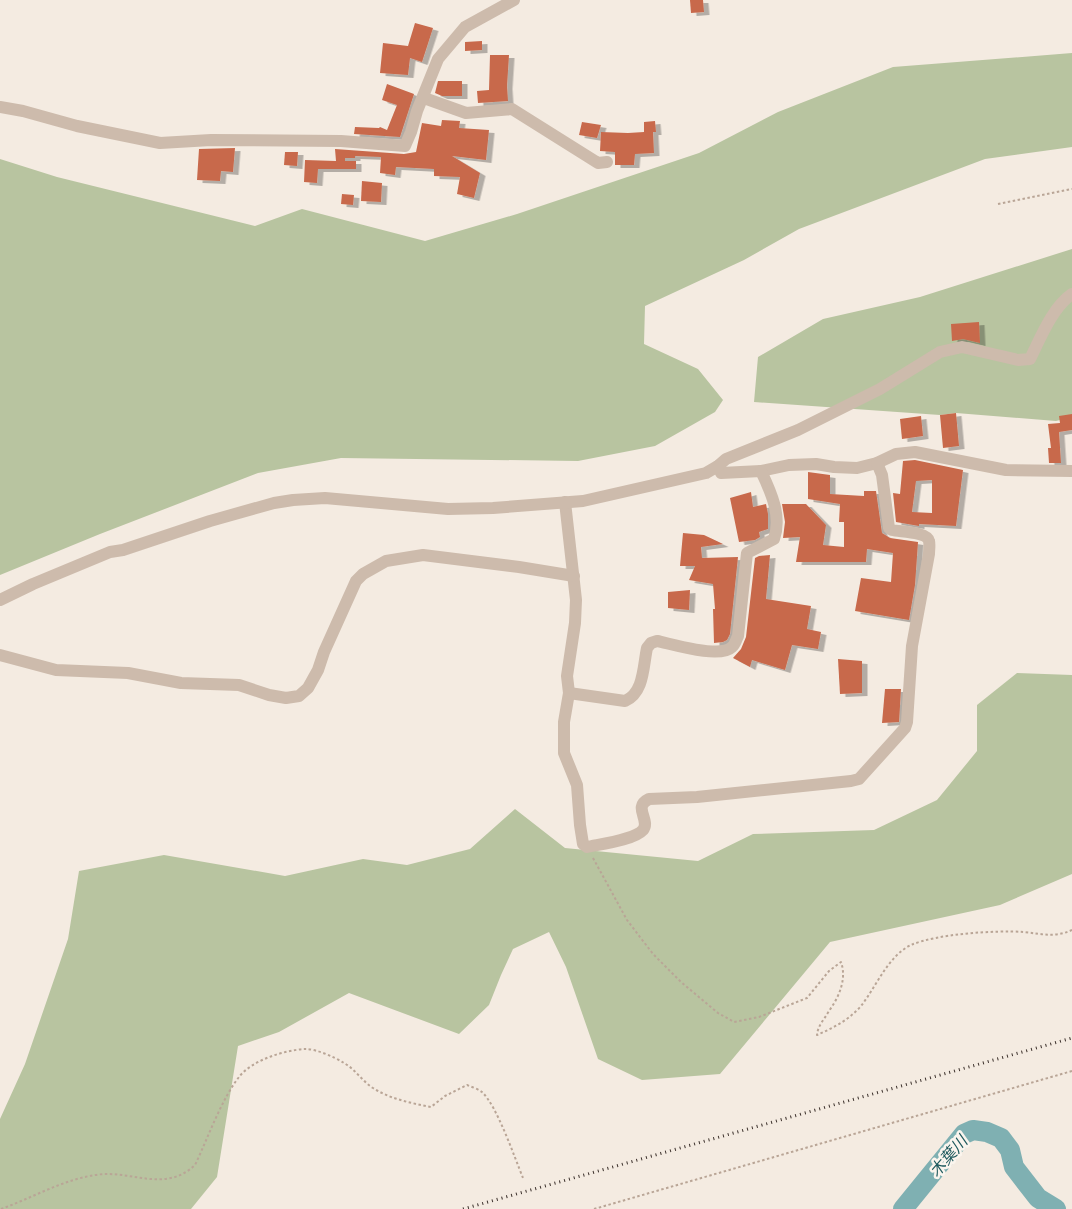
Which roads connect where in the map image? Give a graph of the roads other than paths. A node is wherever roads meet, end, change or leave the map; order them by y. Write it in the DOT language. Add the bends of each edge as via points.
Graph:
graph roads {
  1 [pos="514,0"];
  2 [pos="424,98"];
  3 [pos="0,107"];
  4 [pos="607,162"];
  5 [pos="1072,294"];
  6 [pos="878,463"];
  7 [pos="718,466"];
  8 [pos="761,471"];
  9 [pos="1072,471"];
  10 [pos="565,502"];
  11 [pos="574,576"];
  12 [pos="0,600"];
  13 [pos="0,655"];
  14 [pos="569,693"];
  1 -- 2 [label="street" via="464,26 438,59"];
  2 -- 3 [label="street" via="405,146 341,141 160,143"];
  2 -- 4 [label="street" via="466,113 512,109 598,162"];
  5 -- 7 [label="street" via="1050,320 1030,359 1018,360 962,346 940,352 880,389 798,430 726,459"];
  6 -- 8 [label="street" via="857,468 789,465"];
  6 -- 9 [label="street" via="896,454 915,452 1006,470"];
  6 -- 14 [label="street" via="889,528 927,537 929,554 912,646 905,728 859,779 698,797 649,799 642,806 643,831 623,840 587,847 583,844 577,785 564,753 564,722"];
  7 -- 8 [label="street" via="721,473"];
  7 -- 10 [label="street" via="697,475 583,501"];
  8 -- 14 [label="street" via="774,499 777,530 774,539 747,553 738,636 732,647 726,651 704,651 657,641 647,648 639,690 632,698 625,701"];
  10 -- 11 [label="street"];
  10 -- 12 [label="street" via="448,509 325,498 274,503 110,552"];
  11 -- 13 [label="street" via="423,555 386,561 356,581 308,688 299,696 286,698 239,685 181,683 128,673 56,670"];
  11 -- 14 [label="street" via="576,600 567,676"];
}
